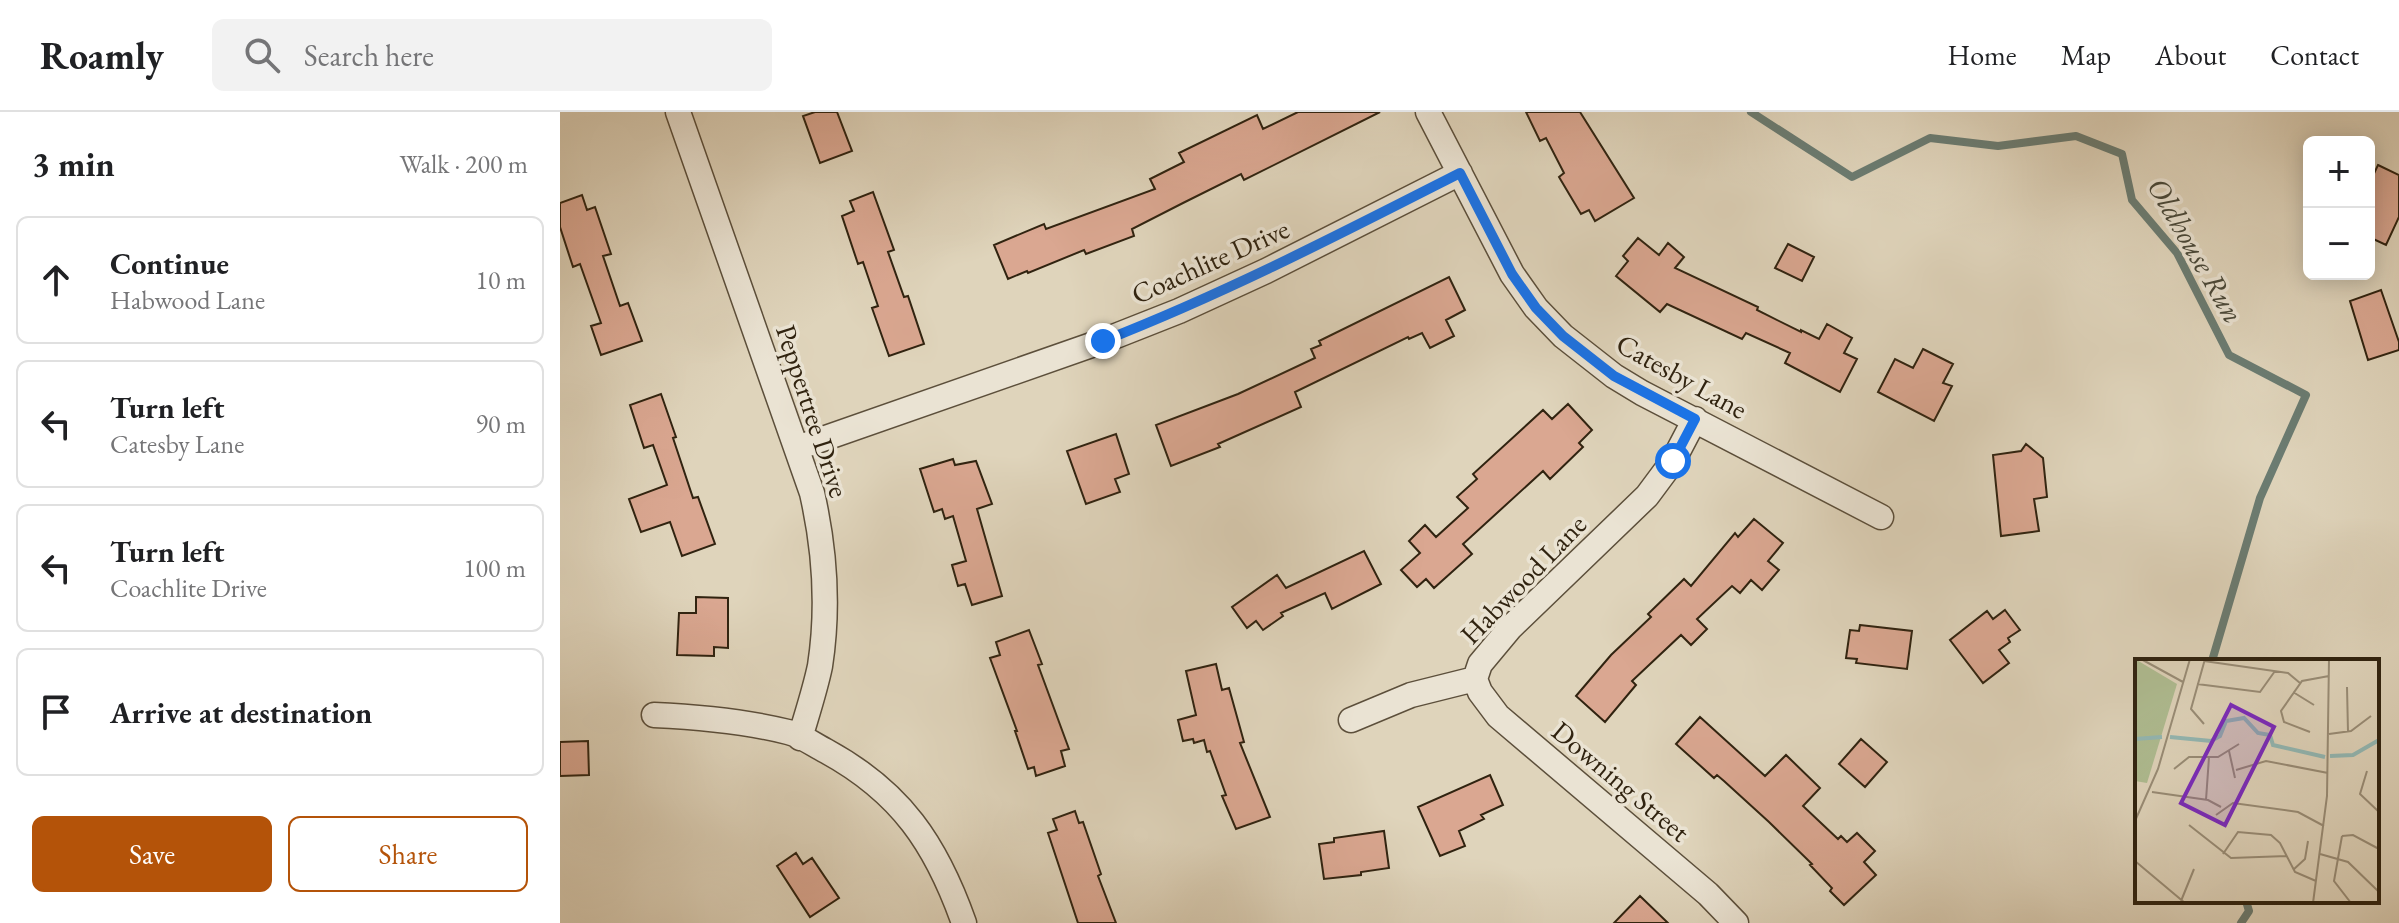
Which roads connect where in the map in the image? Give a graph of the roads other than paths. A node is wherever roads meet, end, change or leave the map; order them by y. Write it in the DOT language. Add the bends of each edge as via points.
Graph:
graph roads {
  1 [pos="678,112"];
  2 [pos="1428,112"];
  3 [pos="1460,173"];
  4 [pos="1695,419"];
  5 [pos="797,448"];
  6 [pos="1881,517"];
  7 [pos="1475,679"];
  8 [pos="654,715"];
  9 [pos="1351,720"];
  10 [pos="800,738"];
  11 [pos="964,923"];
  12 [pos="1736,923"];
  1 -- 5 [label="street, Peppertree Drive"];
  2 -- 3 [label="street, Catesby Lane"];
  3 -- 4 [label="street, Catesby Lane" via="1512,274 1536,308 1614,376"];
  3 -- 5 [label="street, Coachlite Drive" via="1179,311"];
  4 -- 6 [label="street, Catesby Lane"];
  4 -- 7 [label="street, Habwood Lane" via="1647,496 1510,628 1480,664"];
  5 -- 10 [label="street, Peppertree Drive" via="817,516 826,582 819,667"];
  7 -- 9 [label="street, Habwood Lane" via="1411,695"];
  7 -- 12 [label="street, Downing Street" via="1498,716"];
  8 -- 10 [label="street" via="723,721"];
  10 -- 11 [label="street" via="869,779 916,825 938,858"];
}
